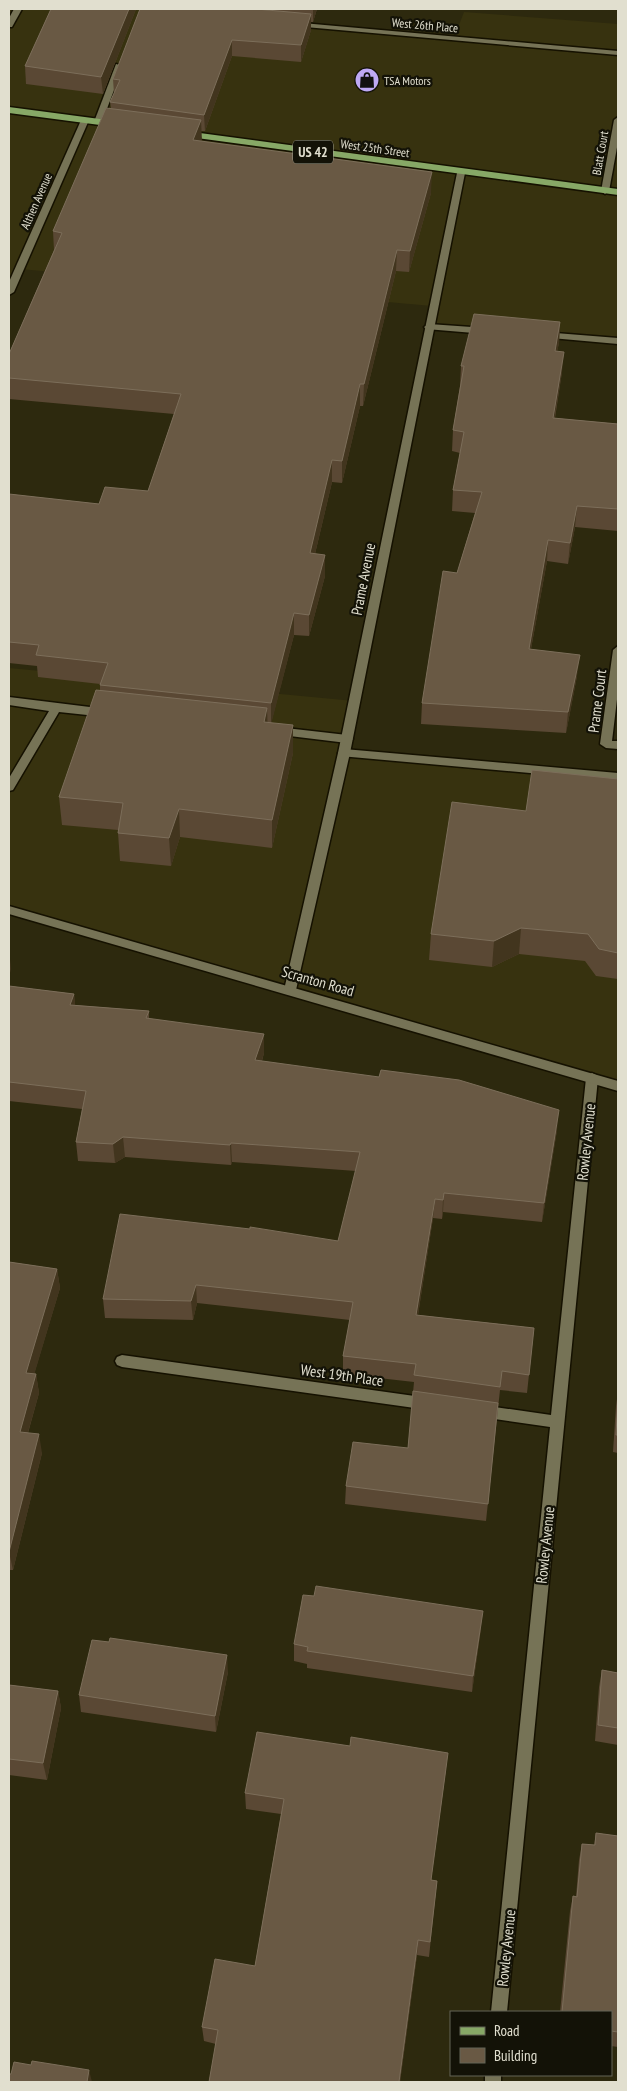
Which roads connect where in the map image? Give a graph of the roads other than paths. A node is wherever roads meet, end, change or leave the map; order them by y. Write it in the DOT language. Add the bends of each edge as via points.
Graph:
graph roads {
  1 [pos="18,9"];
  2 [pos="286,24"];
  3 [pos="9,26"];
  4 [pos="618,53"];
  5 [pos="123,55"];
  6 [pos="9,110"];
  7 [pos="85,120"];
  8 [pos="618,120"];
  9 [pos="98,122"];
  10 [pos="128,126"];
  11 [pos="177,133"];
  12 [pos="461,172"];
  13 [pos="605,191"];
  14 [pos="618,192"];
  15 [pos="9,292"];
  16 [pos="428,327"];
  17 [pos="493,332"];
  18 [pos="532,334"];
  19 [pos="618,341"];
  20 [pos="618,650"];
  21 [pos="9,701"];
  22 [pos="56,708"];
  23 [pos="115,714"];
  24 [pos="261,730"];
  25 [pos="347,739"];
  26 [pos="618,745"];
  27 [pos="344,753"];
  28 [pos="618,777"];
  29 [pos="9,788"];
  30 [pos="9,910"];
  31 [pos="290,990"];
  32 [pos="592,1078"];
  33 [pos="618,1086"];
  34 [pos="122,1361"];
  35 [pos="443,1406"];
  36 [pos="463,1409"];
  37 [pos="558,1422"];
  38 [pos="500,2011"];
  1 -- 3 [label="street"];
  2 -- 4 [label="street, West 26th Place"];
  5 -- 9 [label="street"];
  6 -- 7 [label="main road"];
  7 -- 9 [label="main road"];
  7 -- 15 [label="street, Althen Avenue"];
  8 -- 13 [label="street, Blatt Court"];
  9 -- 10 [label="main road"];
  11 -- 12 [label="main road, West 25th Street / US 42"];
  12 -- 13 [label="main road, West 25th Street / US 42"];
  12 -- 16 [label="street, Prame Avenue"];
  13 -- 14 [label="main road, West 25th Street / US 42"];
  16 -- 17 [label="street"];
  16 -- 25 [label="street, Prame Avenue"];
  18 -- 19 [label="street"];
  20 -- 26 [label="street, Prame Court" via="606,744"];
  21 -- 22 [label="street"];
  22 -- 23 [label="street"];
  22 -- 29 [label="street"];
  24 -- 25 [label="street"];
  25 -- 27 [label="street, Prame Avenue"];
  27 -- 28 [label="street"];
  27 -- 31 [label="street, Prame Avenue"];
  30 -- 31 [label="street, Scranton Road"];
  31 -- 32 [label="street, Scranton Road"];
  32 -- 33 [label="street, Scranton Road"];
  32 -- 37 [label="street, Rowley Avenue"];
  34 -- 35 [label="street, West 19th Place"];
  36 -- 37 [label="street"];
  37 -- 38 [label="street, Rowley Avenue"];
}
